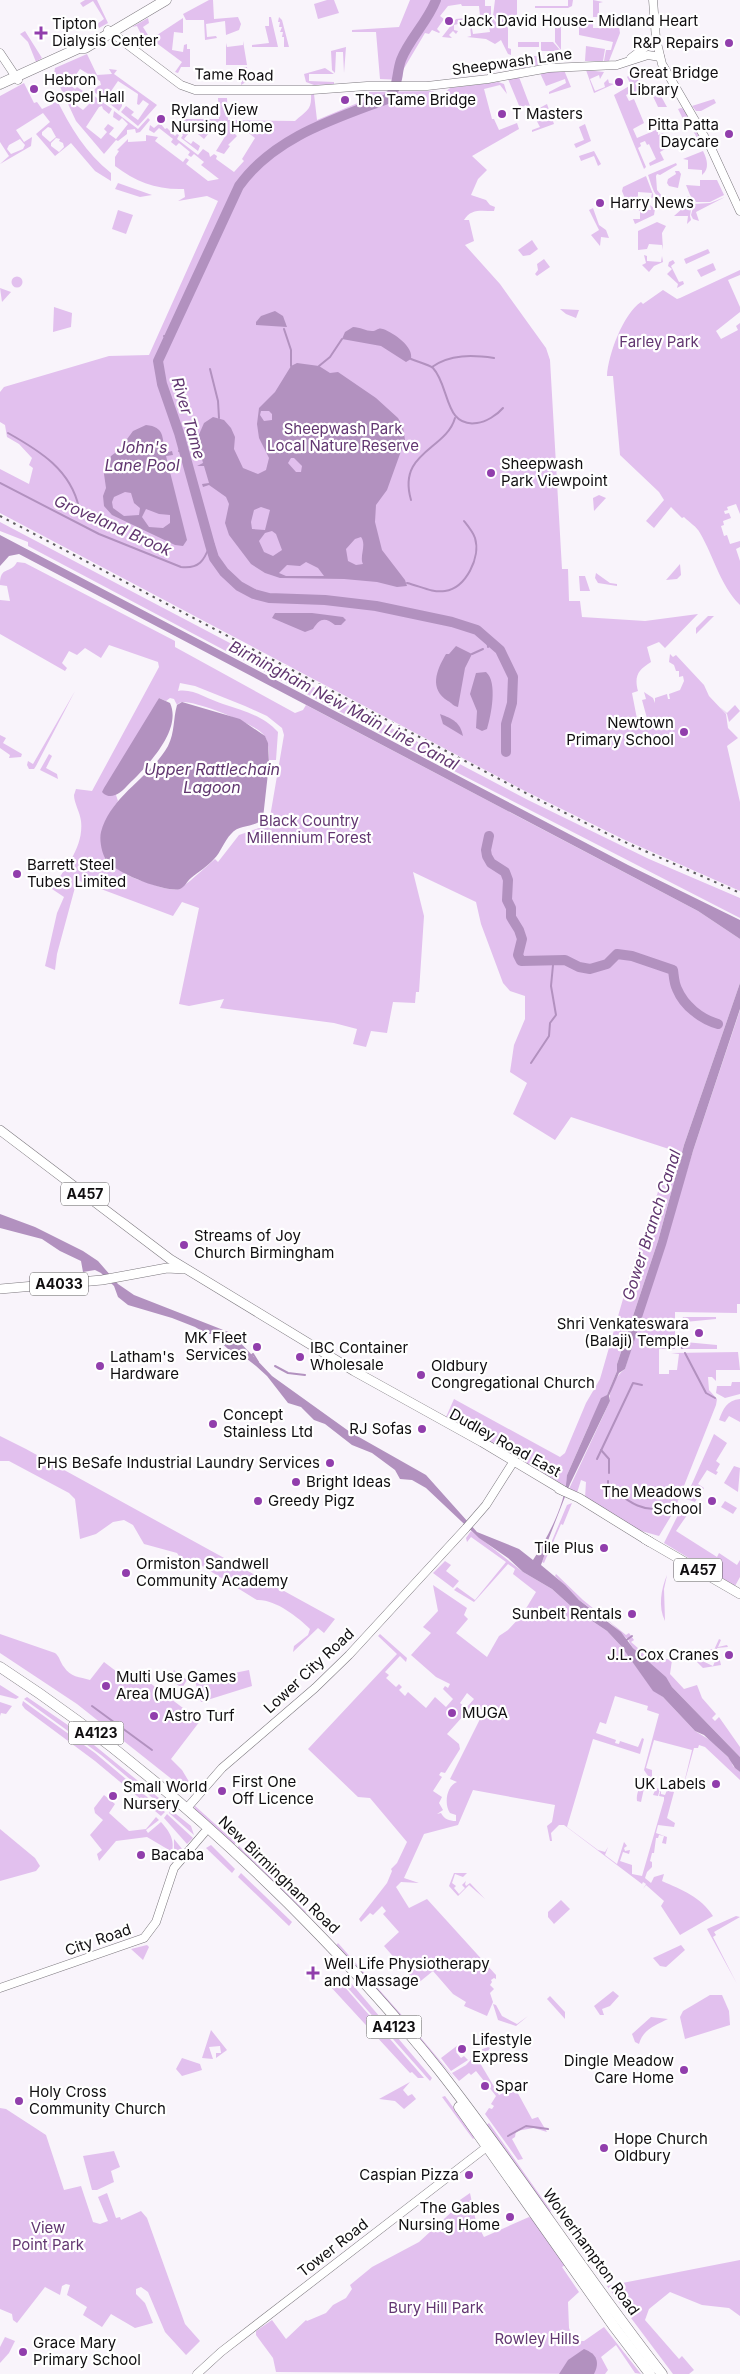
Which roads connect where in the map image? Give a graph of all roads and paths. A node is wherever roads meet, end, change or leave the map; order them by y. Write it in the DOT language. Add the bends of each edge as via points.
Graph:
graph roads {
  1 [pos="159,0"];
  2 [pos="166,0"];
  3 [pos="653,0"];
  4 [pos="109,32"];
  5 [pos="656,43"];
  6 [pos="2,56"];
  7 [pos="660,57"];
  8 [pos="626,62"];
  9 [pos="14,80"];
  10 [pos="0,84"];
  11 [pos="402,86"];
  12 [pos="0,90"];
  13 [pos="740,211"];
  14 [pos="0,1130"];
  15 [pos="169,1263"];
  16 [pos="146,1271"];
  17 [pos="206,1280"];
  18 [pos="0,1289"];
  19 [pos="436,1419"];
  20 [pos="514,1463"];
  21 [pos="740,1594"];
  22 [pos="0,1667"];
  23 [pos="0,1674"];
  24 [pos="184,1810"];
  25 [pos="207,1831"];
  26 [pos="343,1963"];
  27 [pos="0,1988"];
  28 [pos="493,2146"];
  29 [pos="574,2261"];
  30 [pos="635,2340"];
  31 [pos="197,2374"];
  32 [pos="650,2374"];
  33 [pos="655,2374"];
  34 [pos="662,2374"];
  1 -- 4 [label="highway"];
  2 -- 4 [label="highway"];
  3 -- 5 [label="street"];
  4 -- 9 [label="highway" via="85,48 80,46"];
  4 -- 11 [label="street, Tame Road" via="188,89 312,90"];
  5 -- 7 [label="street"];
  5 -- 8 [label="street, Sheepwash Lane"];
  6 -- 9 [label="street"];
  7 -- 8 [label="street, Sheepwash Lane" via="648,55"];
  7 -- 13 [label="street" via="711,148"];
  8 -- 11 [label="street, Sheepwash Lane" via="608,67 549,68 442,85"];
  9 -- 10 [label="highway"];
  9 -- 12 [label="highway"];
  14 -- 15 [label="main road, A457"];
  15 -- 16 [label="main road, A4033"];
  15 -- 17 [label="main road, Dudley Road East / A457"];
  16 -- 17 [label="main road, A4033" via="179,1273"];
  16 -- 18 [label="main road, A4033" via="102,1280"];
  17 -- 19 [label="main road, Dudley Road East / A457"];
  19 -- 20 [label="main road, Dudley Road East / A457"];
  19 -- 20 [label="main road, Dudley Road East / A457"];
  20 -- 21 [label="main road, Dudley Road East / A457"];
  20 -- 24 [label="street, Lower City Road" via="469,1526 332,1673 222,1768"];
  22 -- 24 [label="highway, New Birmingham Road / A4123" via="89,1728"];
  23 -- 24 [label="highway, New Birmingham Road / A4123" via="78,1728"];
  24 -- 25 [label="highway, New Birmingham Road / A4123"];
  25 -- 26 [label="highway, New Birmingham Road / A4123" via="263,1878"];
  25 -- 27 [label="street, City Road" via="174,1868 156,1922 144,1938"];
  26 -- 28 [label="highway, New Birmingham Road / A4123"];
  26 -- 28 [label="highway, New Birmingham Road / A4123" via="429,2057"];
  28 -- 29 [label="highway, Wolverhampton Road / A4123"];
  28 -- 31 [label="street, Tower Road" via="221,2352"];
  29 -- 30 [label="highway, Wolverhampton Road / A4123"];
  29 -- 32 [label="highway, Wolverhampton Road / A4123"];
  30 -- 33 [label="highway" via="638,2351"];
  30 -- 34 [label="highway, Wolverhampton Road / A4123"];
}
